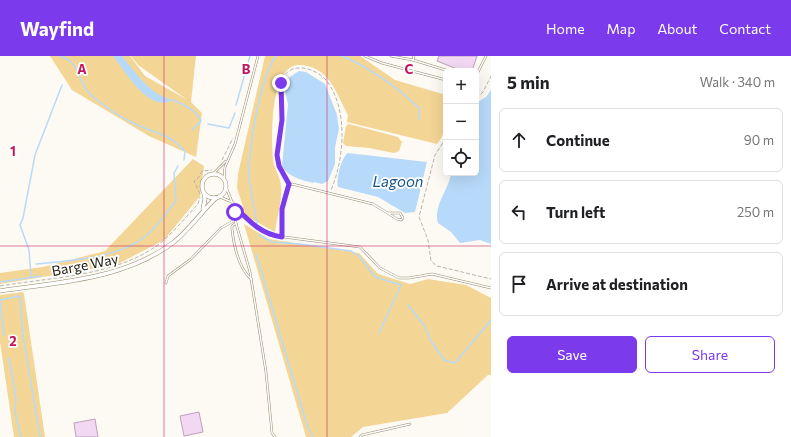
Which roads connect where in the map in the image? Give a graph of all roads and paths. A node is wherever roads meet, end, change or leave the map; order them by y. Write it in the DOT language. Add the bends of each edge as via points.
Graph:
graph roads {
  1 [pos="258,56"];
  2 [pos="365,56"];
  3 [pos="390,56"];
  4 [pos="414,56"];
  5 [pos="486,56"];
  6 [pos="413,60"];
  7 [pos="443,69"];
  8 [pos="479,70"];
  9 [pos="491,76"];
  10 [pos="443,79"];
  11 [pos="479,95"];
  12 [pos="233,138"];
  13 [pos="445,140"];
  14 [pos="227,160"];
  15 [pos="218,165"];
  16 [pos="213,172"];
  17 [pos="224,179"];
  18 [pos="289,184"];
  19 [pos="226,187"];
  20 [pos="203,191"];
  21 [pos="330,193"];
  22 [pos="218,197"];
  23 [pos="232,202"];
  24 [pos="236,208"];
  25 [pos="202,212"];
  26 [pos="388,213"];
  27 [pos="235,220"];
  28 [pos="236,223"];
  29 [pos="282,237"];
  30 [pos="251,279"];
  31 [pos="491,279"];
  32 [pos="166,283"];
  33 [pos="0,286"];
  34 [pos="491,288"];
  35 [pos="0,291"];
  36 [pos="410,424"];
  37 [pos="275,437"];
  38 [pos="360,437"];
  1 -- 14 [label="lane" via="235,144"];
  2 -- 10 [label="lane"];
  3 -- 6 [label="lane"];
  4 -- 6 [label="lane"];
  5 -- 8 [label="lane"];
  6 -- 7 [label="lane"];
  9 -- 11 [label="path"];
  12 -- 15 [label="path" via="229,150"];
  13 -- 31 [label="path" via="435,155 419,217 428,240 431,261 437,266"];
  14 -- 16 [label="lane"];
  14 -- 17 [label="lane"];
  16 -- 17 [label="street"];
  16 -- 20 [label="street" via="204,181"];
  16 -- 33 [label="path" via="202,171 194,181 200,196 198,204 164,240 136,257 103,270"];
  17 -- 19 [label="street"];
  18 -- 21 [label="lane"];
  18 -- 21 [label="path" via="277,159 282,120 281,87 289,72 296,68 305,68 322,76 330,85 343,121 336,176"];
  18 -- 29 [label="lane" via="282,209"];
  19 -- 22 [label="street"];
  19 -- 23 [label="lane"];
  20 -- 22 [label="street" via="208,197"];
  20 -- 25 [label="street" via="205,199"];
  21 -- 26 [label="lane" via="373,204"];
  22 -- 23 [label="lane"];
  22 -- 25 [label="street, Barge Way"];
  23 -- 24 [label="lane"];
  24 -- 27 [label="lane"];
  24 -- 29 [label="lane" via="269,235"];
  25 -- 35 [label="street, Barge Way" via="173,242 130,267 103,275"];
  26 -- 26 [label="lane" via="398,219 403,218 401,213"];
  27 -- 28 [label="lane"];
  27 -- 32 [label="lane" via="221,228 191,259 168,276"];
  28 -- 30 [label="lane"];
  28 -- 30 [label="lane" via="232,229 239,259 242,270"];
  29 -- 34 [label="lane" via="360,248 366,251 380,268 399,278 432,274"];
  30 -- 37 [label="lane" via="266,372 272,433"];
  36 -- 38 [label="lane"];
}
